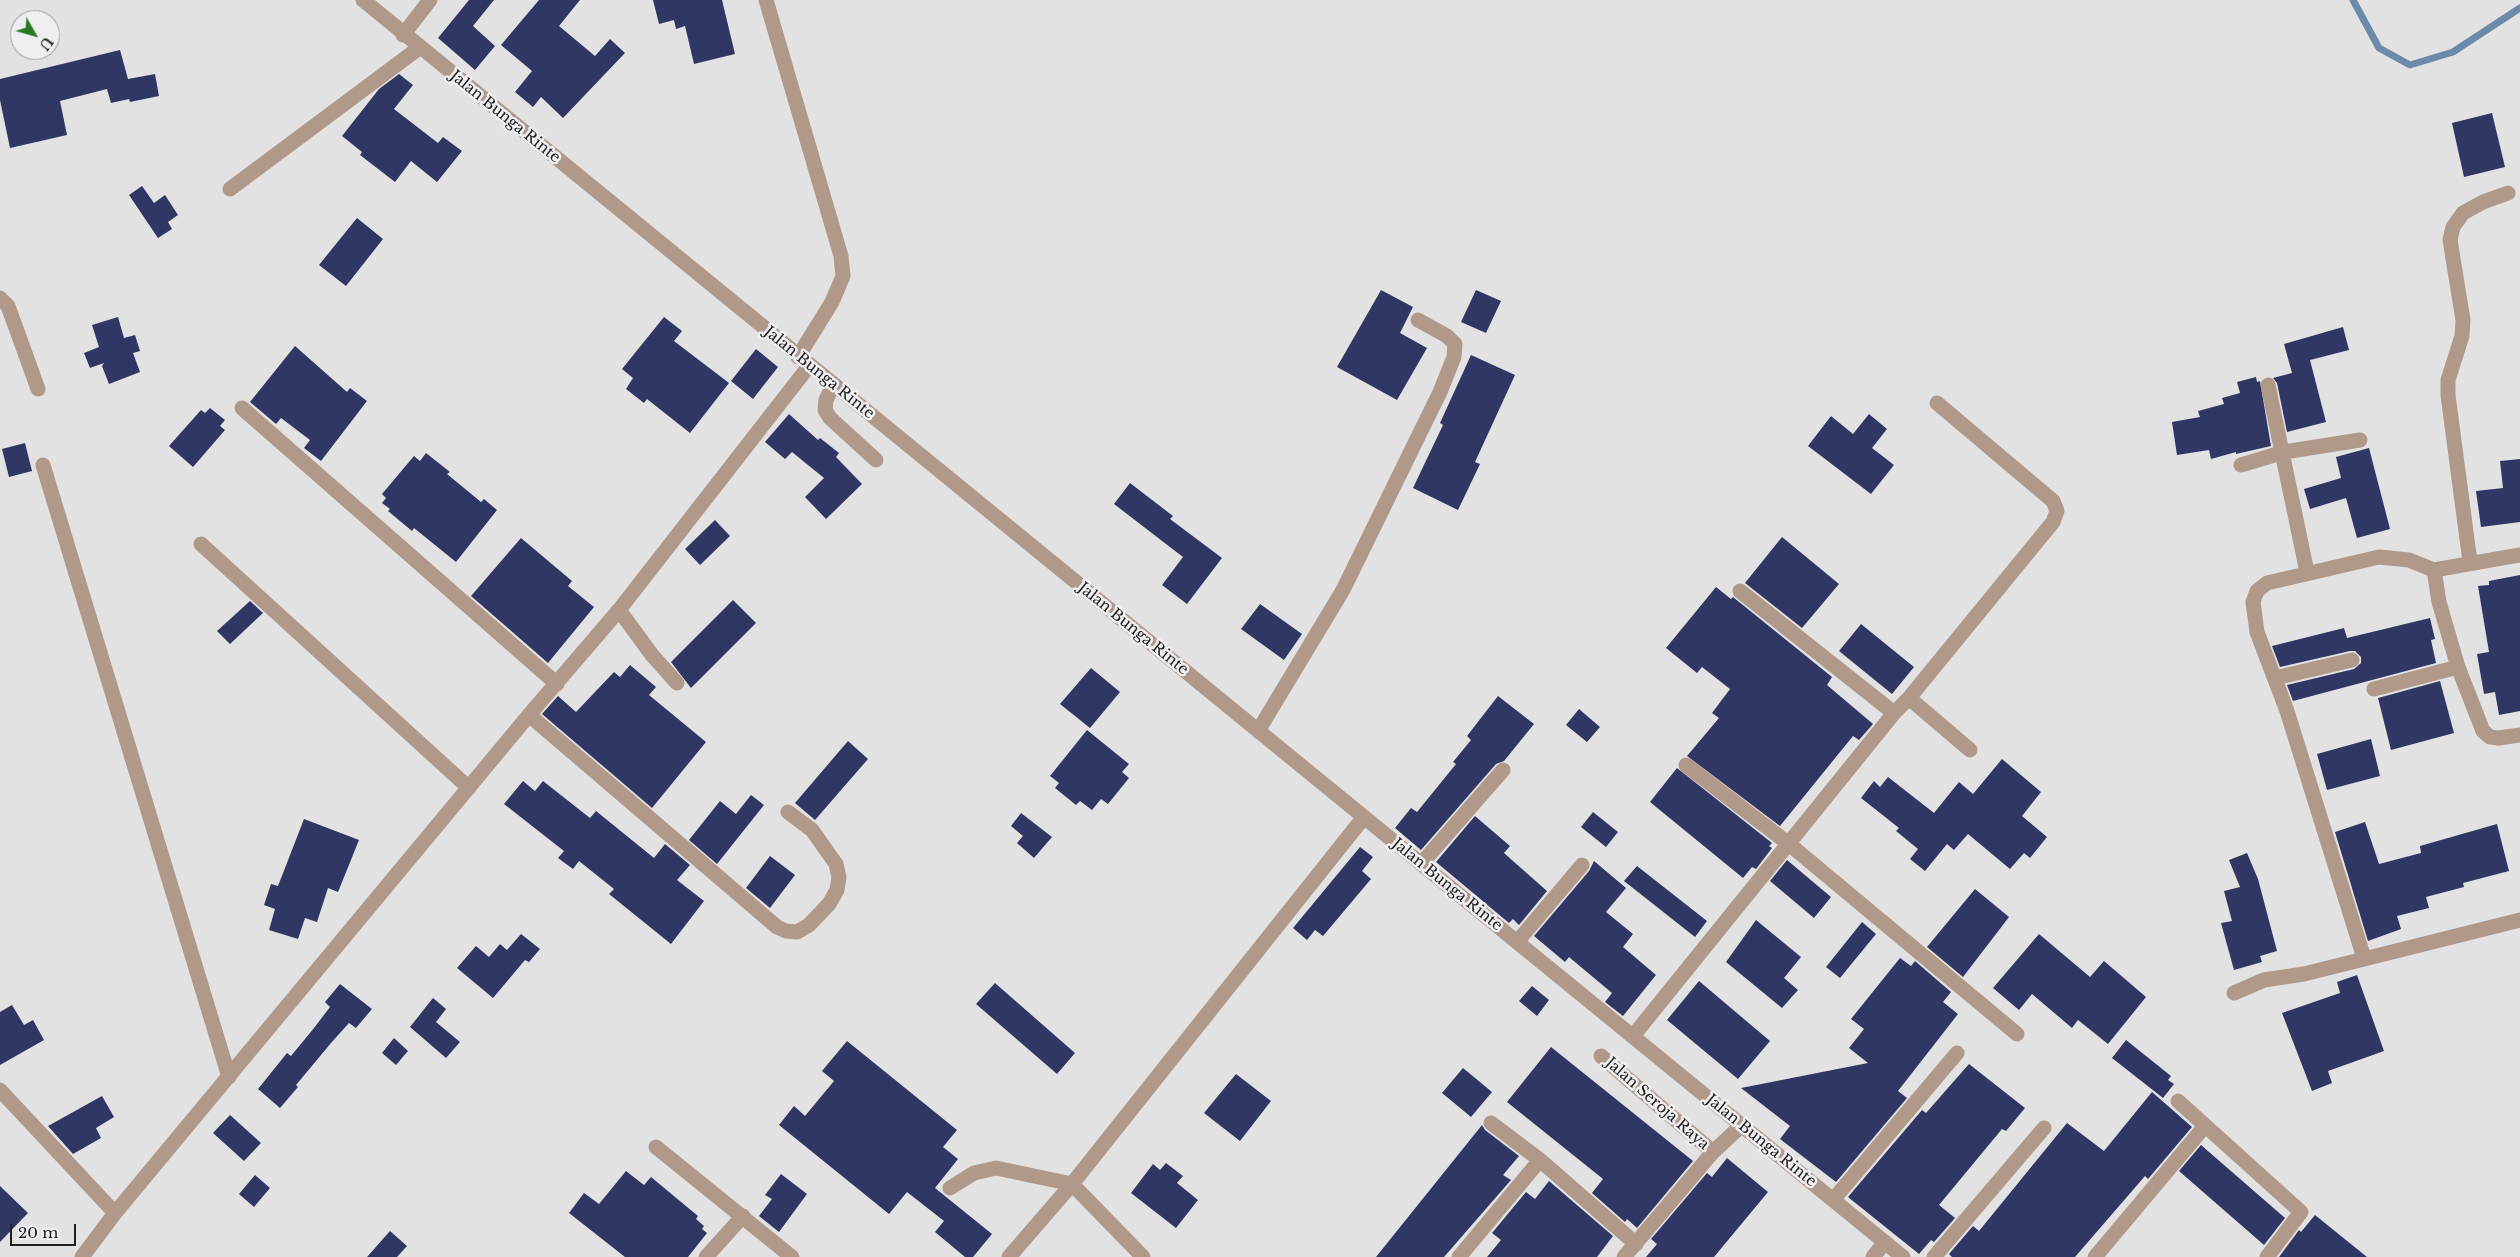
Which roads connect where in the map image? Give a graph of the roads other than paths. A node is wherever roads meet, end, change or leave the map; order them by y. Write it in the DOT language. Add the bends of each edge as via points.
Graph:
graph roads {
  1 [pos="363,0"];
  2 [pos="430,0"];
  3 [pos="766,0"];
  4 [pos="403,34"];
  5 [pos="419,48"];
  6 [pos="230,189"];
  7 [pos="2508,193"];
  8 [pos="0,298"];
  9 [pos="1418,320"];
  10 [pos="804,361"];
  11 [pos="833,385"];
  12 [pos="2268,385"];
  13 [pos="38,389"];
  14 [pos="1937,403"];
  15 [pos="242,408"];
  16 [pos="2360,440"];
  17 [pos="2284,452"];
  18 [pos="876,460"];
  19 [pos="43,465"];
  20 [pos="2241,465"];
  21 [pos="201,544"];
  22 [pos="2520,555"];
  23 [pos="2470,562"];
  24 [pos="2434,570"];
  25 [pos="2307,572"];
  26 [pos="1740,591"];
  27 [pos="619,610"];
  28 [pos="2352,660"];
  29 [pos="2458,667"];
  30 [pos="2275,678"];
  31 [pos="678,683"];
  32 [pos="557,684"];
  33 [pos="2374,689"];
  34 [pos="1909,698"];
  35 [pos="1894,713"];
  36 [pos="529,715"];
  37 [pos="1258,731"];
  38 [pos="2520,735"];
  39 [pos="1970,750"];
  40 [pos="1686,765"];
  41 [pos="1503,770"];
  42 [pos="469,788"];
  43 [pos="788,812"];
  44 [pos="1364,817"];
  45 [pos="1789,844"];
  46 [pos="1421,864"];
  47 [pos="1582,865"];
  48 [pos="2520,920"];
  49 [pos="1517,942"];
  50 [pos="2364,958"];
  51 [pos="2234,993"];
  52 [pos="2017,1034"];
  53 [pos="1633,1036"];
  54 [pos="1957,1053"];
  55 [pos="1601,1056"];
  56 [pos="229,1077"];
  57 [pos="0,1090"];
  58 [pos="2178,1101"];
  59 [pos="1491,1123"];
  60 [pos="1742,1125"];
  61 [pos="2205,1126"];
  62 [pos="2044,1128"];
  63 [pos="656,1147"];
  64 [pos="1712,1152"];
  65 [pos="1540,1160"];
  66 [pos="1072,1184"];
  67 [pos="950,1188"];
  68 [pos="1833,1200"];
  69 [pos="116,1213"];
  70 [pos="743,1216"];
  71 [pos="1886,1242"];
  72 [pos="1636,1244"];
  73 [pos="82,1257"];
  74 [pos="706,1257"];
  75 [pos="792,1257"];
  76 [pos="1009,1257"];
  77 [pos="1143,1257"];
  78 [pos="1459,1257"];
  79 [pos="1624,1257"];
  80 [pos="1873,1257"];
  81 [pos="1904,1257"];
  82 [pos="1934,1257"];
  83 [pos="2095,1257"];
  84 [pos="2267,1257"];
  1 -- 4 [label="street, Jalan Bunga Rinte"];
  2 -- 4 [label="street"];
  3 -- 10 [label="street" via="841,256 842,276"];
  4 -- 5 [label="street, Jalan Bunga Rinte"];
  5 -- 6 [label="street"];
  5 -- 10 [label="street, Jalan Bunga Rinte"];
  7 -- 23 [label="street" via="2463,213 2453,226 2450,240 2463,320 2462,336 2448,380 2448,395"];
  8 -- 13 [label="street" via="8,306"];
  9 -- 37 [label="street" via="1455,344 1454,357 1344,590"];
  10 -- 11 [label="street, Jalan Bunga Rinte"];
  10 -- 27 [label="street"];
  11 -- 18 [label="street" via="824,410"];
  11 -- 37 [label="street, Jalan Bunga Rinte"];
  12 -- 17 [label="street"];
  14 -- 34 [label="street" via="2053,500 2057,510 2054,522"];
  15 -- 32 [label="street"];
  16 -- 17 [label="street"];
  17 -- 20 [label="street"];
  17 -- 25 [label="street"];
  19 -- 56 [label="street"];
  21 -- 42 [label="street"];
  22 -- 23 [label="street"];
  23 -- 24 [label="street"];
  24 -- 25 [label="street" via="2409,560 2380,557"];
  24 -- 29 [label="street" via="2439,602"];
  25 -- 30 [label="street" via="2267,583 2256,591 2253,602 2257,632"];
  26 -- 35 [label="street"];
  27 -- 31 [label="street" via="652,655"];
  27 -- 32 [label="street"];
  28 -- 30 [label="street"];
  29 -- 33 [label="street"];
  29 -- 38 [label="street" via="2482,732 2499,738"];
  30 -- 50 [label="street"];
  32 -- 36 [label="street"];
  34 -- 35 [label="street"];
  34 -- 39 [label="street"];
  35 -- 45 [label="street"];
  36 -- 42 [label="street"];
  36 -- 43 [label="street" via="776,927 786,932 797,932 809,925 829,904 837,890 839,877 836,864 812,830"];
  37 -- 44 [label="street, Jalan Bunga Rinte"];
  40 -- 45 [label="street"];
  41 -- 46 [label="street"];
  42 -- 56 [label="street"];
  44 -- 46 [label="street, Jalan Bunga Rinte"];
  44 -- 66 [label="street"];
  45 -- 52 [label="street"];
  45 -- 53 [label="street"];
  46 -- 49 [label="street, Jalan Bunga Rinte"];
  47 -- 49 [label="street"];
  48 -- 50 [label="street"];
  49 -- 53 [label="street, Jalan Bunga Rinte"];
  50 -- 51 [label="street" via="2304,974 2264,980"];
  53 -- 60 [label="street, Jalan Bunga Rinte"];
  54 -- 68 [label="street"];
  55 -- 64 [label="street, Jalan Seroja Raya"];
  56 -- 69 [label="street"];
  57 -- 69 [label="street"];
  58 -- 61 [label="street"];
  59 -- 65 [label="street"];
  60 -- 64 [label="street"];
  60 -- 68 [label="street, Jalan Bunga Rinte"];
  61 -- 83 [label="street"];
  61 -- 84 [label="street" via="2301,1212"];
  62 -- 82 [label="street"];
  63 -- 70 [label="street"];
  64 -- 72 [label="street"];
  65 -- 72 [label="street"];
  65 -- 78 [label="street"];
  66 -- 67 [label="street" via="996,1168 974,1173"];
  66 -- 76 [label="street"];
  66 -- 77 [label="street"];
  68 -- 71 [label="street, Jalan Bunga Rinte"];
  69 -- 73 [label="street"];
  70 -- 74 [label="street"];
  70 -- 75 [label="street"];
  71 -- 80 [label="street"];
  71 -- 81 [label="street, Jalan Bunga Rinte"];
  72 -- 79 [label="street"];
}
